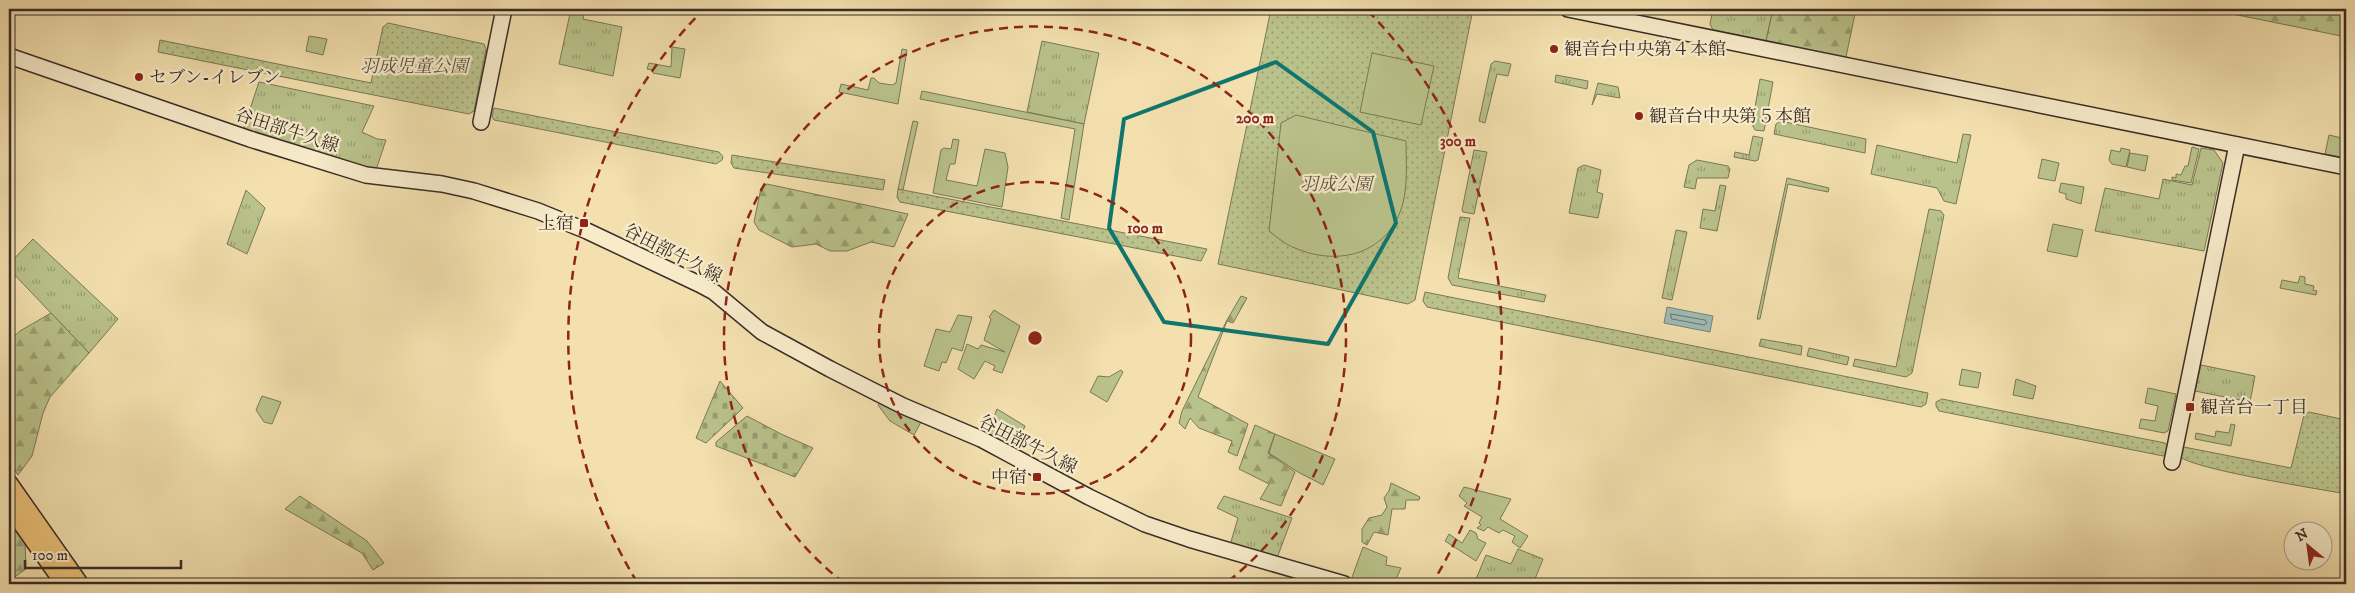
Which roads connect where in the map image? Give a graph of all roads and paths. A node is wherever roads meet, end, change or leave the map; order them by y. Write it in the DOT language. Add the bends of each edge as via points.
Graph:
graph roads {
  1 [pos="504,9"];
  2 [pos="1568,9"];
  3 [pos="9,56"];
  4 [pos="481,122"];
  5 [pos="2237,145"];
  6 [pos="2346,167"];
  7 [pos="2172,462"];
  8 [pos="9,484"];
  9 [pos="9,506"];
  10 [pos="64,584"];
  11 [pos="80,584"];
  12 [pos="1344,584"];
  1 -- 4 [label="main road"];
  2 -- 5 [label="main road"];
  3 -- 12 [label="main road, 谷田部牛久線" via="250,139 366,175 442,184 550,215 714,292 762,332 849,379 981,439 1145,524 1189,540"];
  5 -- 6 [label="main road"];
  5 -- 7 [label="main road"];
  8 -- 11 [label="main road"];
  9 -- 10 [label="main road"];
}
